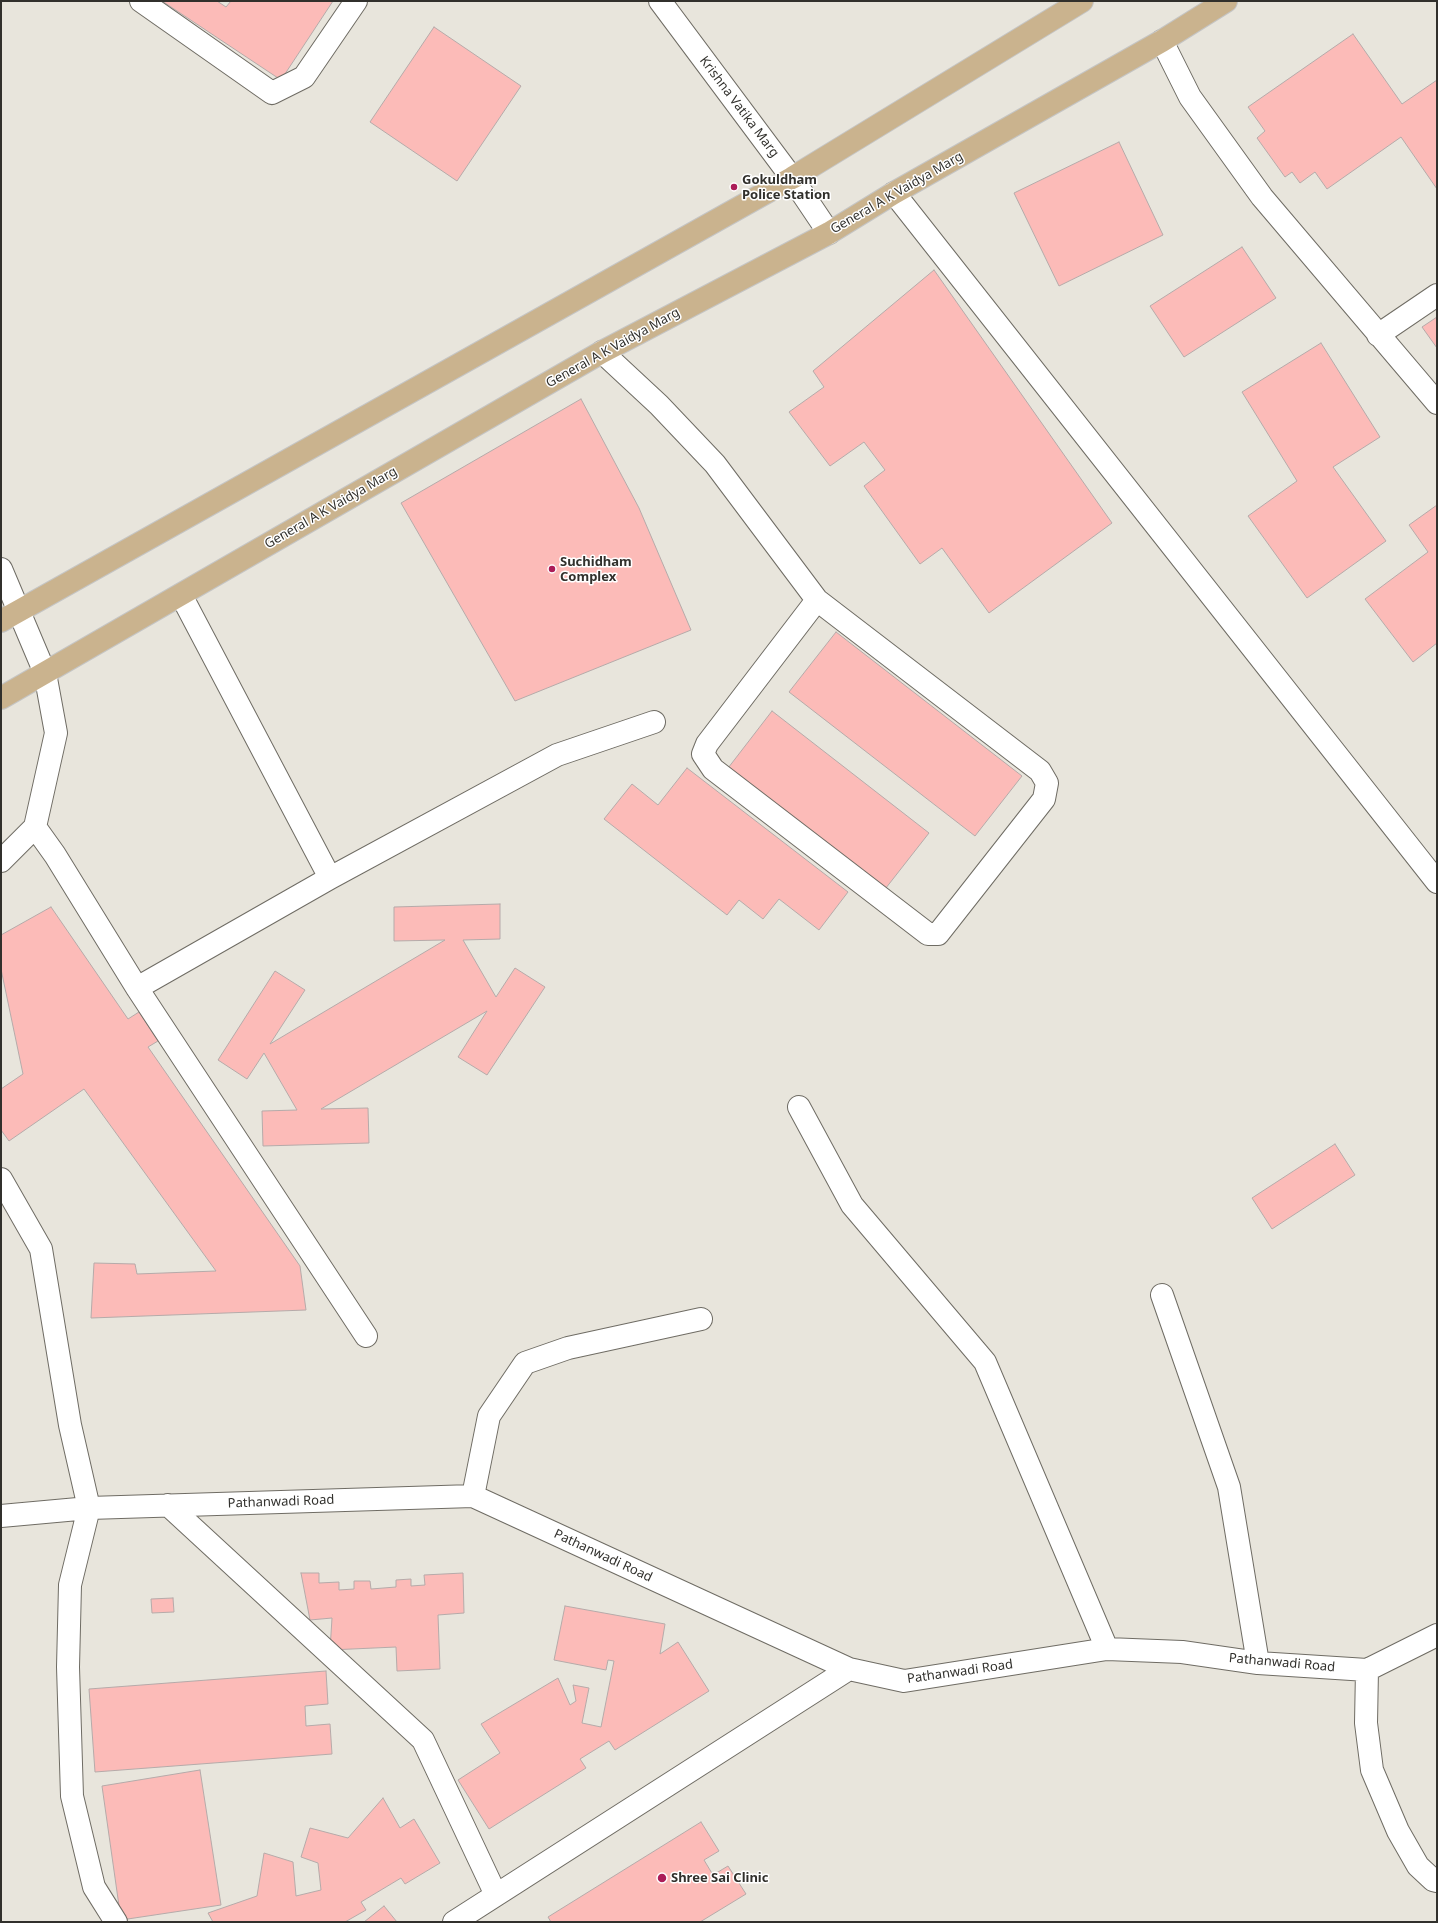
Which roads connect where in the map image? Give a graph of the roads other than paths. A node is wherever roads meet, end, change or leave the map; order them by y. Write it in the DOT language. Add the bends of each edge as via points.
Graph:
graph roads {
  1 [pos="141,1"];
  2 [pos="356,1"];
  3 [pos="660,1"];
  4 [pos="1082,1"];
  5 [pos="1226,1"];
  6 [pos="1162,41"];
  7 [pos="792,178"];
  8 [pos="894,193"];
  9 [pos="829,233"];
  10 [pos="1437,295"];
  11 [pos="1378,335"];
  12 [pos="602,352"];
  13 [pos="1437,403"];
  14 [pos="1,569"];
  15 [pos="180,595"];
  16 [pos="817,600"];
  17 [pos="20,611"];
  18 [pos="1,622"];
  19 [pos="45,673"];
  20 [pos="1,698"];
  21 [pos="654,722"];
  22 [pos="35,827"];
  23 [pos="1,861"];
  24 [pos="330,878"];
  25 [pos="1437,882"];
  26 [pos="137,988"];
  27 [pos="799,1107"];
  28 [pos="1,1179"];
  29 [pos="1162,1295"];
  30 [pos="701,1319"];
  31 [pos="366,1336"];
  32 [pos="473,1496"];
  33 [pos="168,1505"];
  34 [pos="89,1508"];
  35 [pos="1,1516"];
  36 [pos="1437,1635"];
  37 [pos="1107,1649"];
  38 [pos="1258,1663"];
  39 [pos="849,1669"];
  40 [pos="1367,1670"];
  41 [pos="1437,1881"];
  42 [pos="496,1895"];
  43 [pos="116,1922"];
  44 [pos="454,1922"];
  1 -- 2 [label="street" via="272,93 304,77"];
  3 -- 7 [label="street, Krishna Vatika Marg"];
  4 -- 7 [label="main road"];
  5 -- 6 [label="main road, General A K Vaidya Marg"];
  6 -- 8 [label="main road, General A K Vaidya Marg"];
  6 -- 11 [label="street" via="1190,97 1244,173"];
  7 -- 9 [label="street, Krishna Vatika Marg"];
  7 -- 17 [label="main road"];
  8 -- 9 [label="main road, General A K Vaidya Marg"];
  8 -- 25 [label="street"];
  9 -- 12 [label="main road, General A K Vaidya Marg"];
  10 -- 11 [label="street"];
  11 -- 13 [label="street"];
  12 -- 15 [label="main road, General A K Vaidya Marg"];
  12 -- 16 [label="street" via="659,405 715,464"];
  14 -- 17 [label="street"];
  15 -- 19 [label="main road, General A K Vaidya Marg"];
  15 -- 24 [label="street"];
  16 -- 16 [label="street" via="1040,771 1047,783 1044,799 938,934 928,934 909,920 713,769 703,754 707,744"];
  17 -- 18 [label="main road"];
  17 -- 19 [label="street"];
  19 -- 20 [label="main road, General A K Vaidya Marg"];
  19 -- 22 [label="street" via="56,733"];
  21 -- 24 [label="street" via="557,755"];
  22 -- 23 [label="street"];
  22 -- 26 [label="street"];
  24 -- 26 [label="street"];
  26 -- 31 [label="street"];
  27 -- 37 [label="street" via="852,1204 985,1362"];
  28 -- 34 [label="street" via="41,1249 70,1425"];
  29 -- 38 [label="street" via="1229,1487"];
  30 -- 32 [label="street" via="568,1348 525,1363 489,1416"];
  32 -- 33 [label="street, Pathanwadi Road"];
  32 -- 39 [label="street, Pathanwadi Road"];
  33 -- 34 [label="street, Pathanwadi Road"];
  33 -- 42 [label="street" via="423,1740"];
  34 -- 35 [label="street, Pathanwadi Road"];
  34 -- 43 [label="street" via="70,1585 68,1667 72,1796 94,1887"];
  36 -- 40 [label="street"];
  37 -- 38 [label="street, Pathanwadi Road" via="1182,1652"];
  37 -- 39 [label="street, Pathanwadi Road" via="904,1681"];
  38 -- 40 [label="street, Pathanwadi Road"];
  39 -- 42 [label="street"];
  40 -- 41 [label="street" via="1366,1723 1372,1770 1398,1831 1418,1866"];
  42 -- 44 [label="street"];
}
